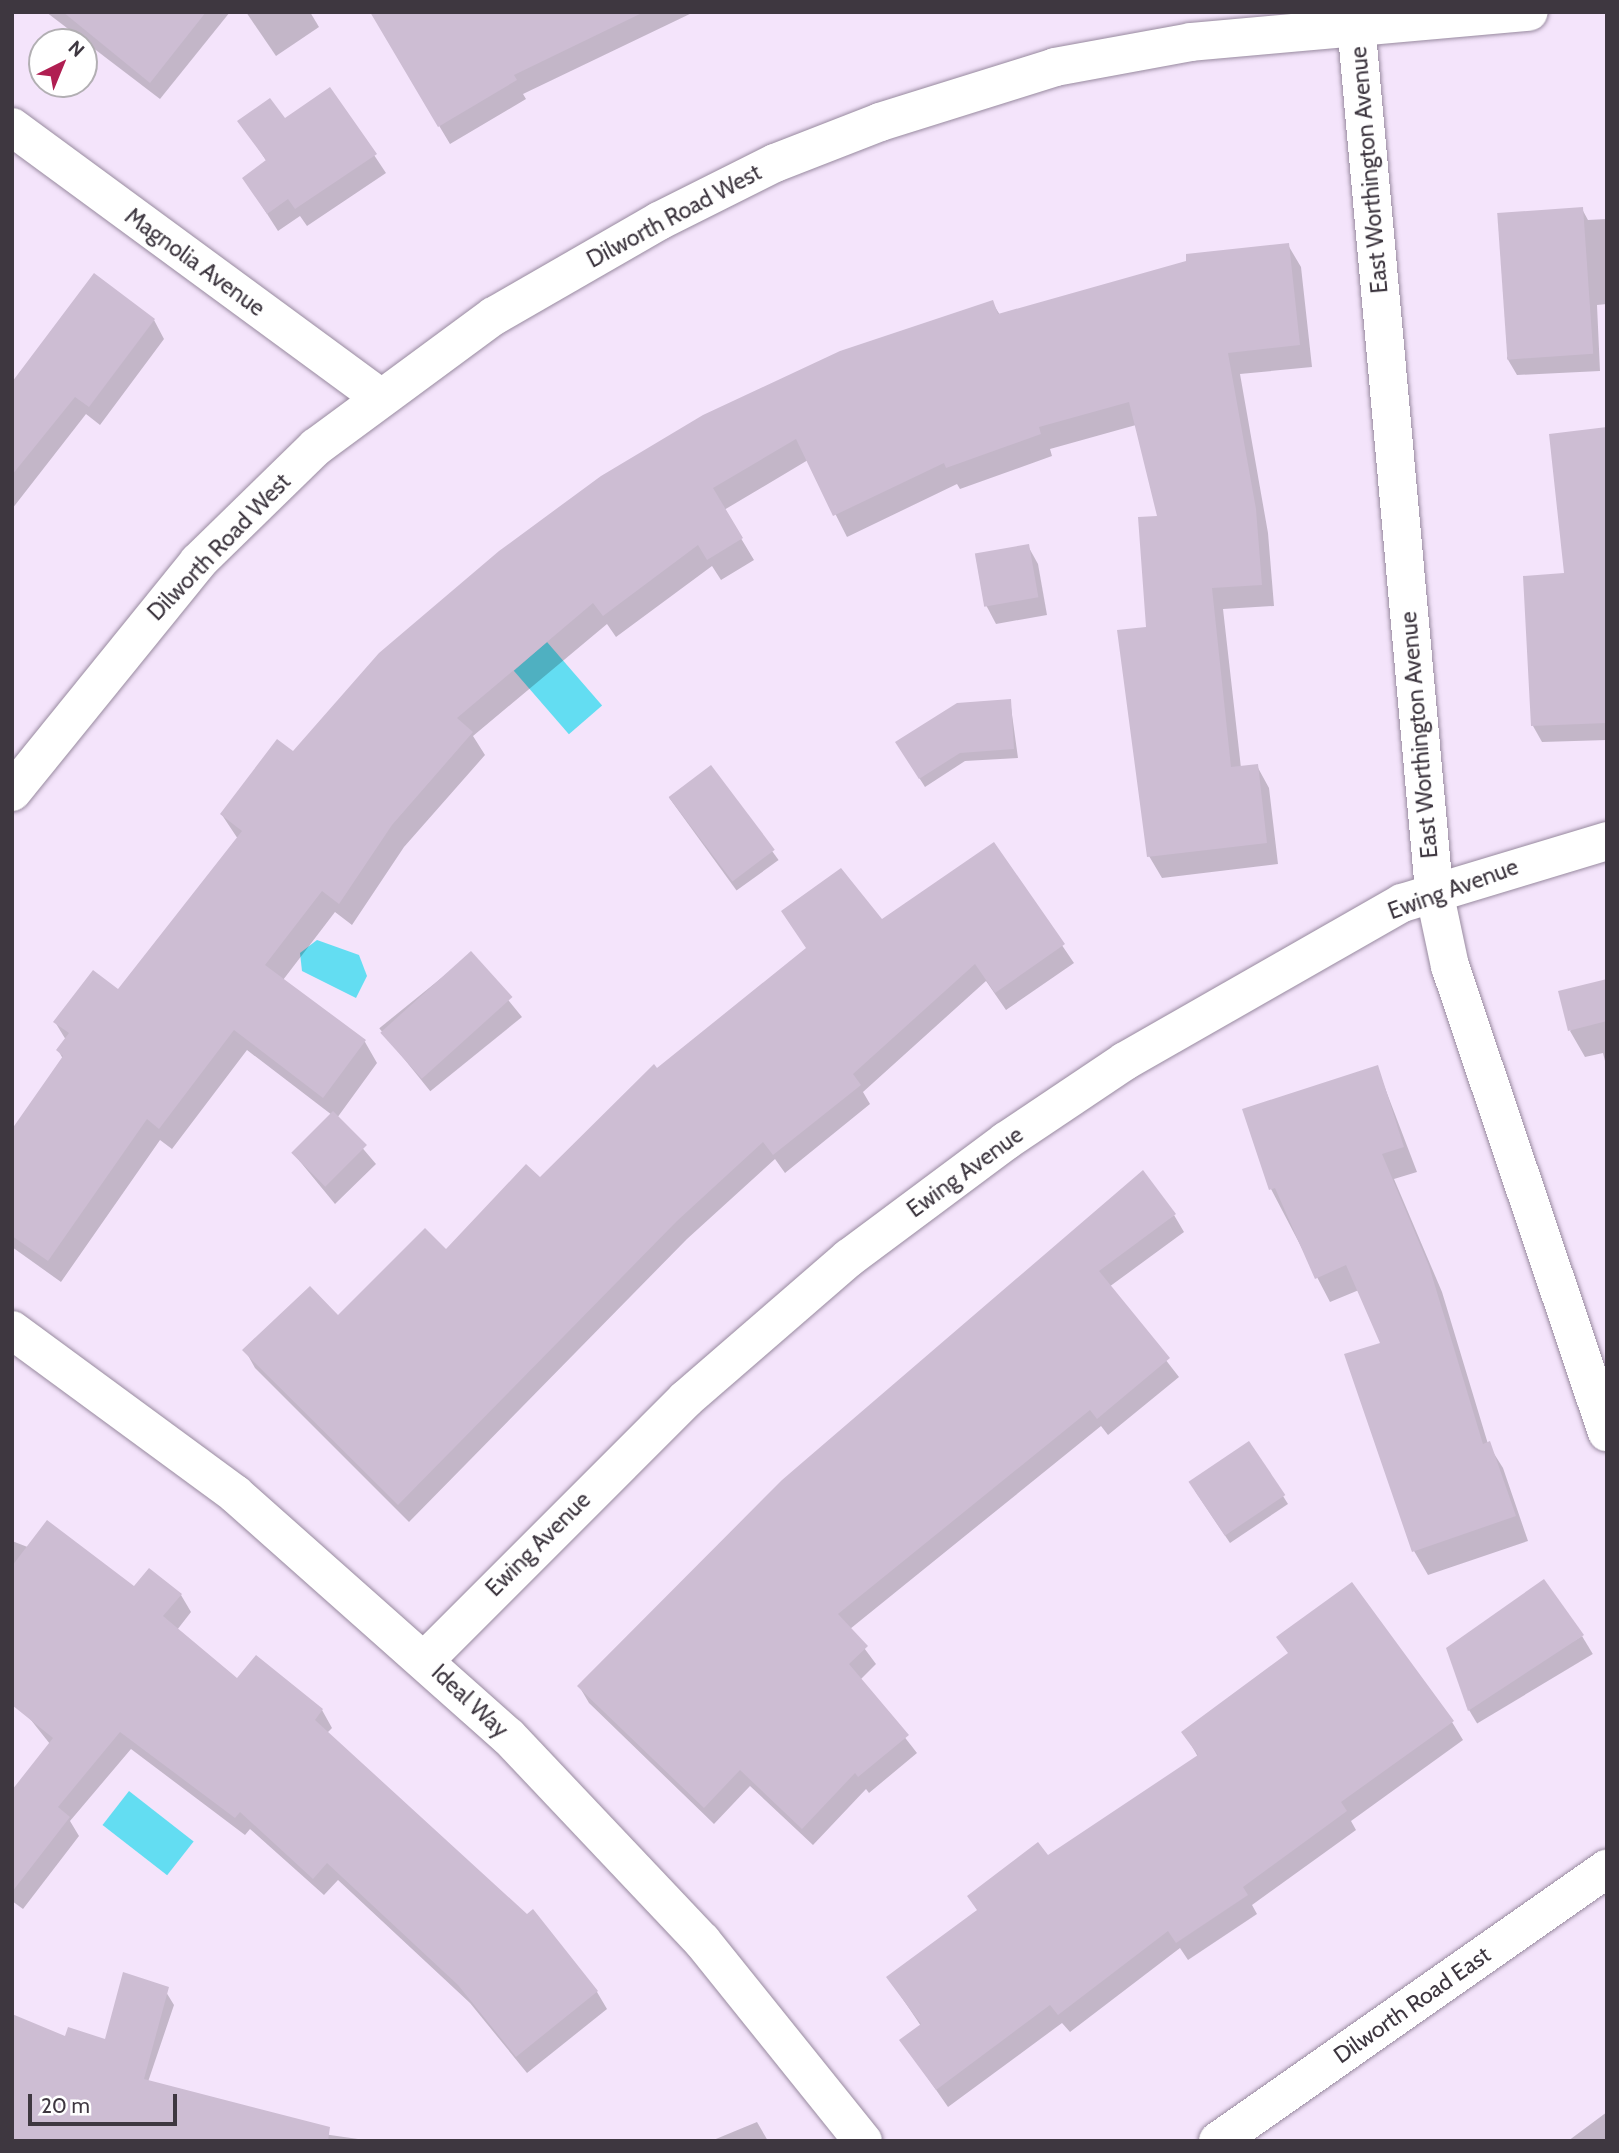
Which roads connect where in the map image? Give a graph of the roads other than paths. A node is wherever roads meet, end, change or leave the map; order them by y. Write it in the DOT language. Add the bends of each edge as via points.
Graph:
graph roads {
  1 [pos="1529,12"];
  2 [pos="1356,20"];
  3 [pos="12,127"];
  4 [pos="378,396"];
  5 [pos="12,792"];
  6 [pos="1607,841"];
  7 [pos="1434,891"];
  8 [pos="12,1330"];
  9 [pos="1607,1432"];
  10 [pos="426,1659"];
  11 [pos="1607,1869"];
  12 [pos="863,2141"];
  13 [pos="1218,2141"];
  1 -- 2 [label="street, Dilworth Road West"];
  2 -- 4 [label="street, Dilworth Road West" via="1191,42 1055,67 880,122 775,163 650,226 494,316"];
  2 -- 7 [label="street, East Worthington Avenue"];
  3 -- 4 [label="street, Magnolia Avenue"];
  4 -- 5 [label="street, Dilworth Road West" via="198,562"];
  6 -- 7 [label="street, Ewing Avenue"];
  7 -- 9 [label="street, East Worthington Avenue" via="1450,966"];
  7 -- 10 [label="street, Ewing Avenue" via="1290,962 1125,1061 849,1258 680,1405"];
  8 -- 10 [label="street, Ideal Way" via="235,1494"];
  10 -- 12 [label="street, Ideal Way" via="657,1890"];
  11 -- 13 [label="street, Dilworth Road East"];
}
